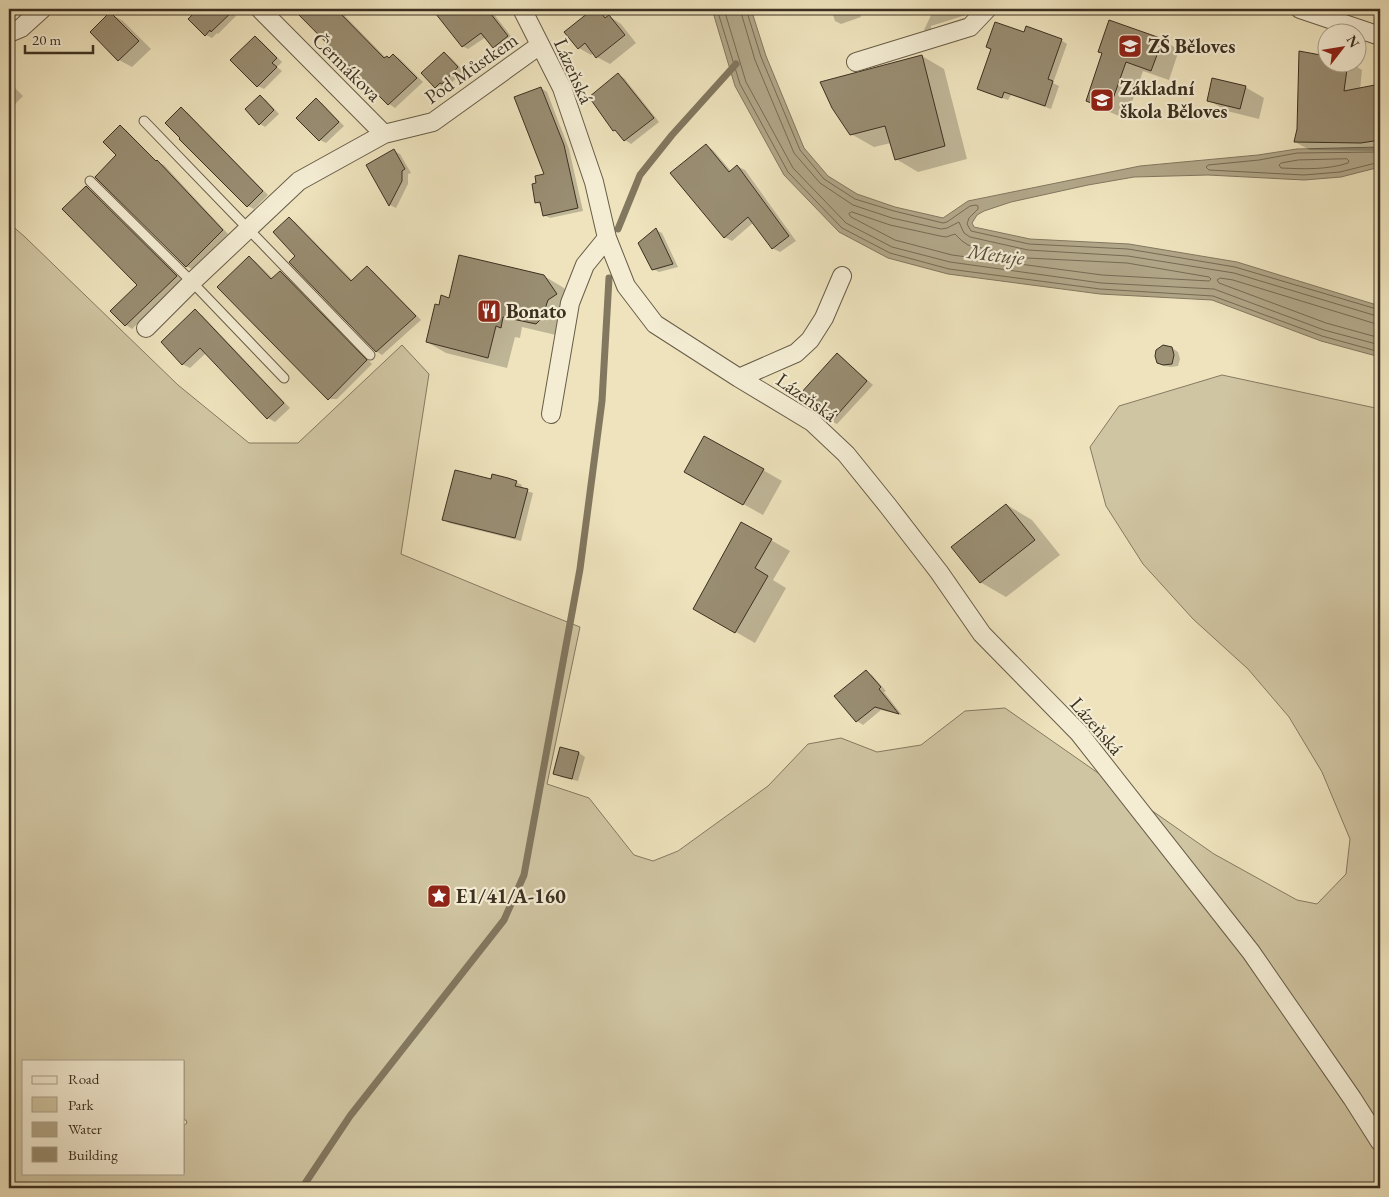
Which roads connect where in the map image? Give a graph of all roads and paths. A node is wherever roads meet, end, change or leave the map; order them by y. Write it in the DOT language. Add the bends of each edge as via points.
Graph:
graph roads {
  1 [pos="42,9"];
  2 [pos="260,9"];
  3 [pos="522,9"];
  4 [pos="987,9"];
  5 [pos="1300,9"];
  6 [pos="9,33"];
  7 [pos="1380,36"];
  8 [pos="540,45"];
  9 [pos="856,62"];
  10 [pos="144,121"];
  11 [pos="384,134"];
  12 [pos="90,181"];
  13 [pos="249,229"];
  14 [pos="607,238"];
  15 [pos="842,276"];
  16 [pos="192,282"];
  17 [pos="146,328"];
  18 [pos="370,355"];
  19 [pos="284,378"];
  20 [pos="740,378"];
  21 [pos="551,414"];
  22 [pos="1380,1142"];
  1 -- 6 [label="street" via="21,28"];
  2 -- 11 [label="street, Čermákova"];
  3 -- 8 [label="street, Lázeňská"];
  4 -- 9 [label="street" via="970,27"];
  5 -- 7 [label="street"];
  8 -- 11 [label="street, Pod Můstkem" via="433,122"];
  8 -- 14 [label="street, Lázeňská" via="562,88 594,182"];
  10 -- 13 [label="lane"];
  11 -- 13 [label="street, Pod Můstkem" via="299,181"];
  12 -- 16 [label="lane"];
  13 -- 16 [label="street, Pod Můstkem"];
  13 -- 18 [label="lane"];
  14 -- 20 [label="street, Lázeňská" via="626,286 655,324"];
  14 -- 21 [label="street" via="586,265 570,303"];
  15 -- 20 [label="street, Lázeňská" via="824,318 810,340 796,353"];
  16 -- 17 [label="street, Pod Můstkem"];
  16 -- 19 [label="lane"];
  20 -- 22 [label="street, Lázeňská" via="812,422 846,454 939,572 982,634 1079,733 1251,952"];
}
